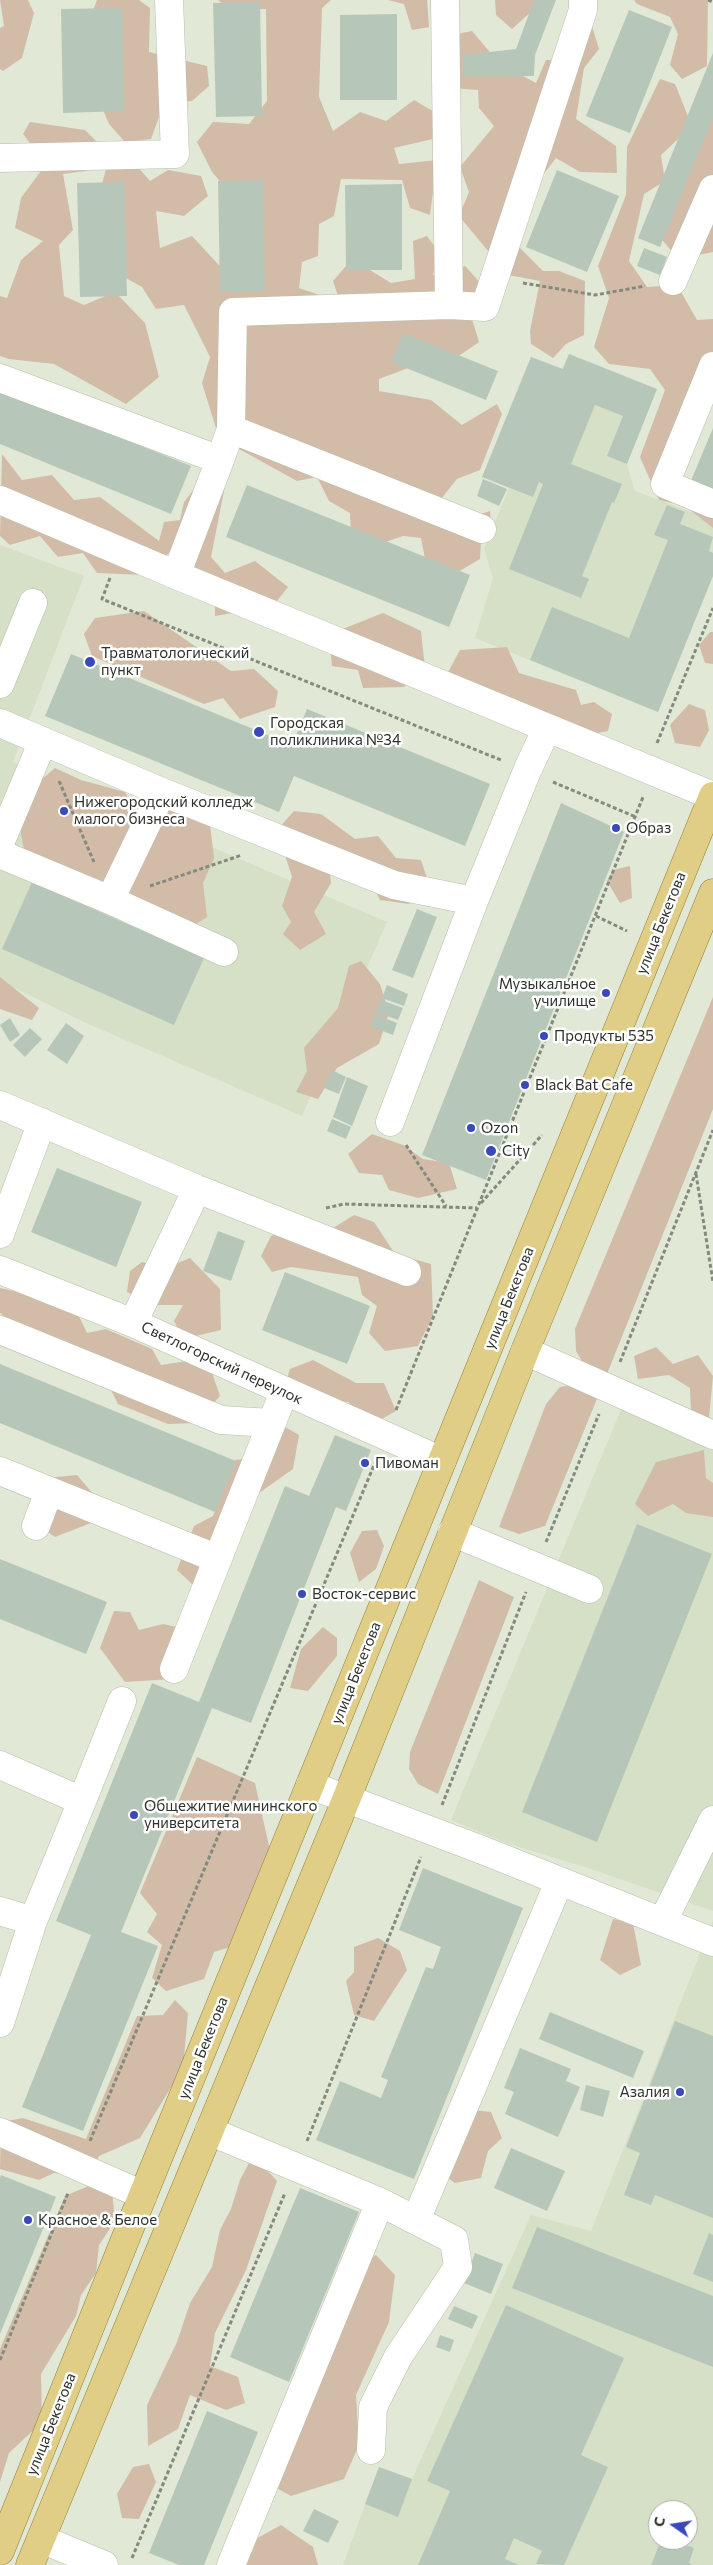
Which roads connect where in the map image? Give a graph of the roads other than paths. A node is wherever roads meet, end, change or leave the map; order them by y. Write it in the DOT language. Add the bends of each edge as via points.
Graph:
graph roads {
  1 [pos="169,0"];
  2 [pos="445,0"];
  3 [pos="584,0"];
  4 [pos="0,158"];
  5 [pos="713,189"];
  6 [pos="673,281"];
  7 [pos="449,305"];
  8 [pos="713,366"];
  9 [pos="0,378"];
  10 [pos="231,429"];
  11 [pos="220,460"];
  12 [pos="0,500"];
  13 [pos="713,504"];
  14 [pos="482,529"];
  15 [pos="176,575"];
  16 [pos="33,603"];
  17 [pos="0,684"];
  18 [pos="0,723"];
  19 [pos="548,728"];
  20 [pos="43,741"];
  21 [pos="162,792"];
  22 [pos="713,796"];
  23 [pos="0,843"];
  24 [pos="0,854"];
  25 [pos="713,893"];
  26 [pos="110,900"];
  27 [pos="474,901"];
  28 [pos="224,952"];
  29 [pos="0,1106"];
  30 [pos="42,1122"];
  31 [pos="390,1122"];
  32 [pos="197,1188"];
  33 [pos="0,1234"];
  34 [pos="0,1270"];
  35 [pos="407,1272"];
  36 [pos="134,1323"];
  37 [pos="0,1330"];
  38 [pos="525,1351"];
  39 [pos="284,1392"];
  40 [pos="270,1424"];
  41 [pos="713,1435"];
  42 [pos="442,1461"];
  43 [pos="0,1471"];
  44 [pos="49,1491"];
  45 [pos="36,1526"];
  46 [pos="452,1532"];
  47 [pos="218,1559"];
  48 [pos="589,1589"];
  49 [pos="174,1670"];
  50 [pos="122,1700"];
  51 [pos="0,1765"];
  52 [pos="310,1785"];
  53 [pos="346,1800"];
  54 [pos="82,1801"];
  55 [pos="713,1820"];
  56 [pos="559,1882"];
  57 [pos="0,1911"];
  58 [pos="33,1921"];
  59 [pos="664,1921"];
  60 [pos="713,1942"];
  61 [pos="0,2023"];
  62 [pos="209,2131"];
  63 [pos="0,2132"];
  64 [pos="143,2194"];
  65 [pos="380,2202"];
  66 [pos="416,2220"];
  67 [pos="371,2450"];
  68 [pos="41,2539"];
  69 [pos="1,2546"];
  70 [pos="30,2565"];
  71 [pos="104,2565"];
  72 [pos="231,2565"];
  1 -- 4 [label="street" via="175,154"];
  2 -- 7 [label="street"];
  3 -- 7 [label="street" via="485,307"];
  5 -- 6 [label="street"];
  7 -- 10 [label="street" via="233,312"];
  8 -- 13 [label="street" via="665,484"];
  9 -- 11 [label="street"];
  10 -- 11 [label="street"];
  10 -- 14 [label="street"];
  11 -- 15 [label="street"];
  12 -- 15 [label="street"];
  15 -- 19 [label="street"];
  16 -- 17 [label="street"];
  18 -- 20 [label="street"];
  19 -- 22 [label="street"];
  19 -- 27 [label="street"];
  20 -- 21 [label="street"];
  20 -- 23 [label="street"];
  21 -- 26 [label="street"];
  21 -- 27 [label="street" via="394,885"];
  22 -- 42 [label="main road, улица Бекетова"];
  24 -- 26 [label="street"];
  25 -- 38 [label="main road"];
  26 -- 28 [label="street"];
  27 -- 31 [label="street"];
  29 -- 30 [label="street"];
  30 -- 32 [label="street"];
  30 -- 33 [label="street"];
  32 -- 35 [label="street"];
  32 -- 36 [label="street"];
  34 -- 36 [label="street, Светлогорский переулок"];
  36 -- 39 [label="street, Светлогорский переулок"];
  37 -- 40 [label="street" via="222,1420"];
  38 -- 41 [label="street"];
  38 -- 46 [label="main road"];
  39 -- 40 [label="street"];
  39 -- 42 [label="street, Светлогорский переулок"];
  40 -- 47 [label="street"];
  42 -- 52 [label="main road, улица Бекетова"];
  43 -- 44 [label="street"];
  44 -- 45 [label="street"];
  44 -- 47 [label="street"];
  46 -- 48 [label="street"];
  46 -- 53 [label="main road"];
  47 -- 49 [label="street"];
  50 -- 54 [label="street"];
  51 -- 54 [label="street"];
  52 -- 53 [label="street"];
  52 -- 64 [label="main road, улица Бекетова"];
  53 -- 56 [label="street"];
  53 -- 62 [label="main road"];
  54 -- 58 [label="street"];
  55 -- 59 [label="street"];
  56 -- 59 [label="street"];
  56 -- 66 [label="street"];
  57 -- 58 [label="street"];
  58 -- 61 [label="street"];
  59 -- 60 [label="street"];
  62 -- 65 [label="street"];
  62 -- 68 [label="main road"];
  63 -- 64 [label="street"];
  64 -- 69 [label="main road, улица Бекетова"];
  65 -- 66 [label="street"];
  65 -- 72 [label="street"];
  66 -- 67 [label="street" via="454,2240 458,2267 398,2357 373,2407"];
  68 -- 70 [label="main road"];
  68 -- 71 [label="street"];
}
